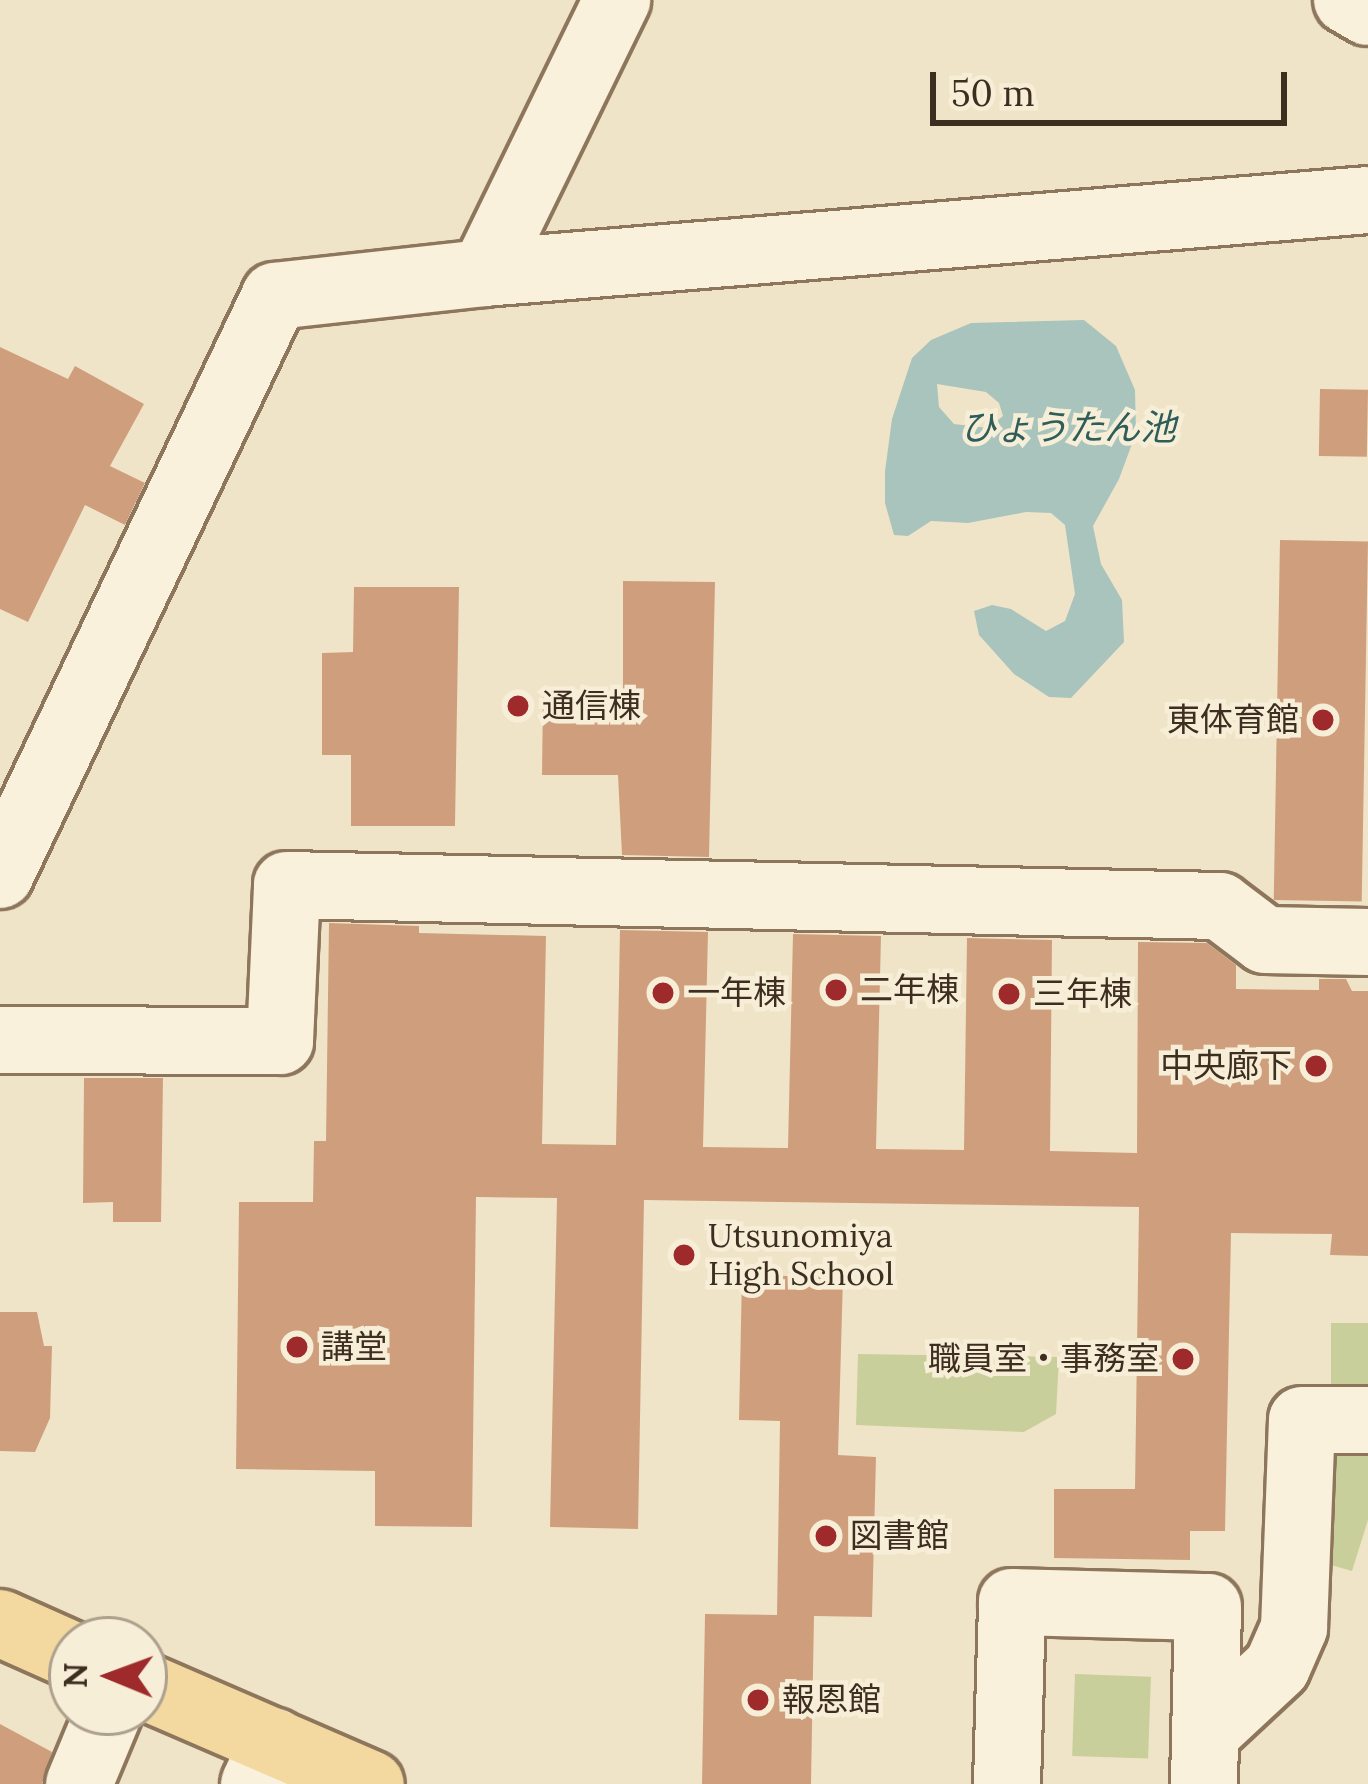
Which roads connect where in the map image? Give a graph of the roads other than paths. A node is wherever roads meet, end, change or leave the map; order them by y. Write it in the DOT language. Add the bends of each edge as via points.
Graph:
graph roads {
  1 [pos="617,0"];
  2 [pos="1347,0"];
  3 [pos="1368,12"];
  4 [pos="1368,200"];
  5 [pos="484,273"];
  6 [pos="0,875"];
  7 [pos="1368,942"];
  8 [pos="0,1040"];
  9 [pos="1368,1420"];
  10 [pos="0,1623"];
  11 [pos="48,1644"];
  12 [pos="168,1701"];
  13 [pos="99,1736"];
  14 [pos="1205,1759"];
  15 [pos="264,1763"];
  16 [pos="79,1784"];
  17 [pos="371,1784"];
  18 [pos="1007,1784"];
  1 -- 5 [label="street"];
  2 -- 3 [label="street"];
  4 -- 5 [label="street"];
  5 -- 6 [label="street" via="275,296"];
  7 -- 8 [label="street" via="1265,940 1220,906 287,885 280,1041"];
  9 -- 14 [label="street" via="1302,1420 1294,1628 1277,1667"];
  10 -- 11 [label="main road"];
  12 -- 15 [label="main road"];
  13 -- 16 [label="street"];
  14 -- 18 [label="street" via="1208,1607 1012,1602"];
  15 -- 17 [label="main road"];
}
